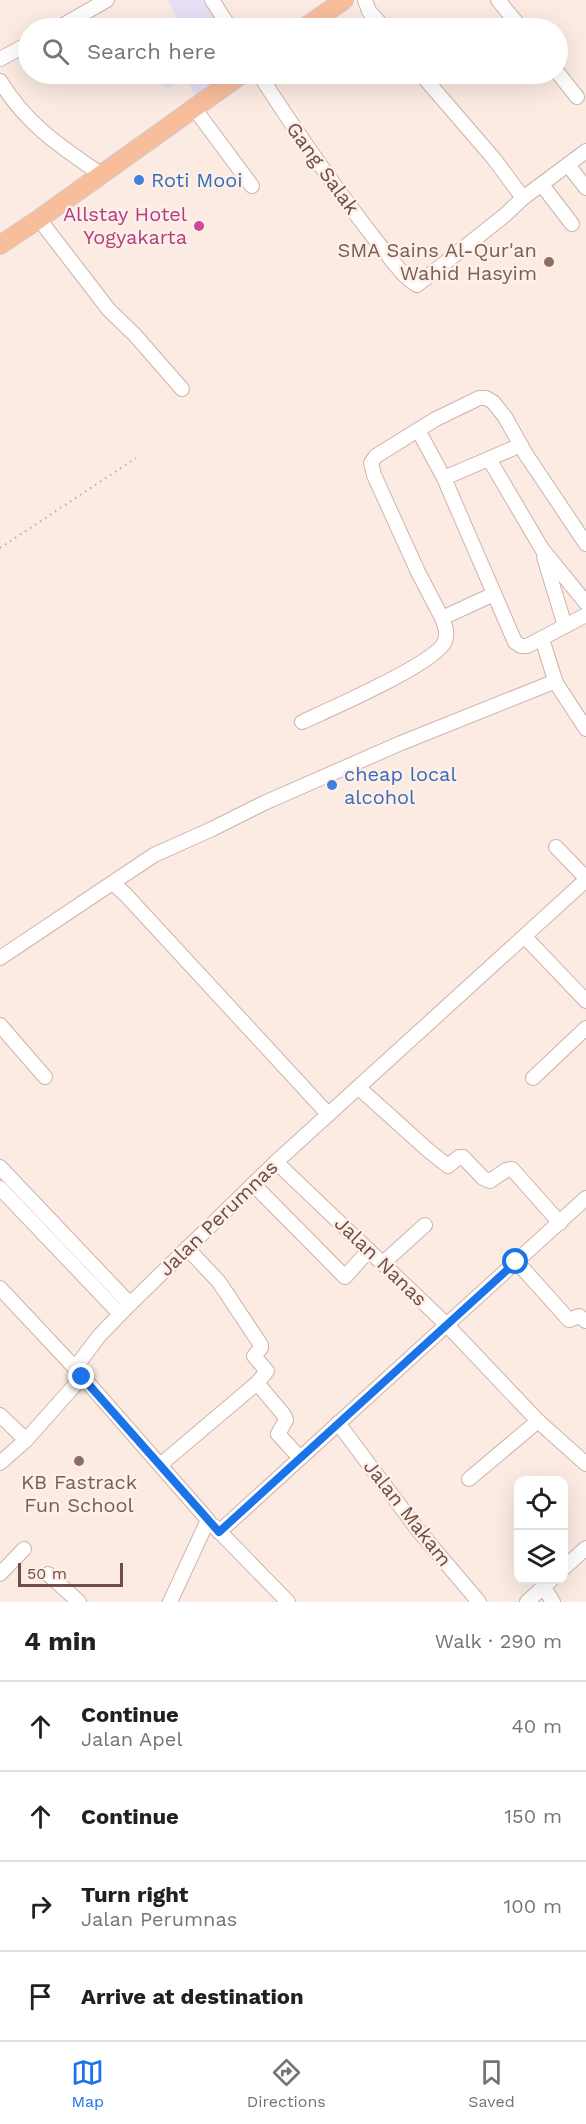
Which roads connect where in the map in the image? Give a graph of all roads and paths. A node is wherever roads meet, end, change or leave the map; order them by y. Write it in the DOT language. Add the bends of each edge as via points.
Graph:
graph roads {
  1 [pos="107,0"];
  2 [pos="212,0"];
  3 [pos="344,0"];
  4 [pos="365,0"];
  5 [pos="498,0"];
  6 [pos="76,18"];
  7 [pos="224,18"];
  8 [pos="318,18"];
  9 [pos="376,18"];
  10 [pos="513,18"];
  11 [pos="18,49"];
  12 [pos="0,58"];
  13 [pos="0,81"];
  14 [pos="228,84"];
  15 [pos="265,84"];
  16 [pos="430,84"];
  17 [pos="566,84"];
  18 [pos="577,98"];
  19 [pos="192,110"];
  20 [pos="586,151"];
  21 [pos="568,165"];
  22 [pos="102,175"];
  23 [pos="246,184"];
  24 [pos="542,185"];
  25 [pos="586,188"];
  26 [pos="523,198"];
  27 [pos="39,219"];
  28 [pos="572,224"];
  29 [pos="3,237"];
  30 [pos="182,388"];
  31 [pos="418,430"];
  32 [pos="521,445"];
  33 [pos="136,458"];
  34 [pos="489,459"];
  35 [pos="444,478"];
  36 [pos="586,544"];
  37 [pos="0,548"];
  38 [pos="542,549"];
  39 [pos="494,594"];
  40 [pos="586,603"];
  41 [pos="586,615"];
  42 [pos="442,618"];
  43 [pos="566,626"];
  44 [pos="542,639"];
  45 [pos="556,683"];
  46 [pos="302,722"];
  47 [pos="586,729"];
  48 [pos="556,847"];
  49 [pos="586,879"];
  50 [pos="113,883"];
  51 [pos="525,937"];
  52 [pos="0,958"];
  53 [pos="586,1001"];
  54 [pos="0,1025"];
  55 [pos="586,1028"];
  56 [pos="45,1077"];
  57 [pos="533,1078"];
  58 [pos="359,1088"];
  59 [pos="328,1114"];
  60 [pos="276,1162"];
  61 [pos="0,1167"];
  62 [pos="253,1184"];
  63 [pos="0,1188"];
  64 [pos="586,1198"];
  65 [pos="560,1223"];
  66 [pos="425,1225"];
  67 [pos="188,1248"];
  68 [pos="369,1250"];
  69 [pos="516,1262"];
  70 [pos="383,1263"];
  71 [pos="0,1288"];
  72 [pos="125,1309"];
  73 [pos="586,1321"];
  74 [pos="447,1325"];
  75 [pos="78,1373"];
  76 [pos="257,1383"];
  77 [pos="0,1415"];
  78 [pos="538,1421"];
  79 [pos="338,1423"];
  80 [pos="26,1440"];
  81 [pos="300,1458"];
  82 [pos="0,1463"];
  83 [pos="586,1464"];
  84 [pos="160,1466"];
  85 [pos="469,1479"];
  86 [pos="208,1520"];
  87 [pos="219,1532"];
  88 [pos="586,1548"];
  89 [pos="24,1549"];
  90 [pos="568,1564"];
  91 [pos="0,1574"];
  92 [pos="48,1574"];
  93 [pos="546,1584"];
  94 [pos="547,1584"];
  95 [pos="79,1602"];
  96 [pos="170,1602"];
  97 [pos="288,1602"];
  98 [pos="479,1602"];
  99 [pos="527,1602"];
  100 [pos="553,1602"];
  1 -- 6 [label="street"];
  2 -- 7 [label="street"];
  3 -- 8 [label="main road"];
  4 -- 9 [label="street"];
  5 -- 10 [label="street"];
  11 -- 12 [label="street"];
  13 -- 22 [label="street" via="36,127"];
  14 -- 19 [label="main road"];
  15 -- 26 [label="street, Gang Salak" via="367,229 417,285"];
  16 -- 26 [label="street"];
  17 -- 18 [label="street"];
  19 -- 22 [label="main road"];
  19 -- 23 [label="street"];
  20 -- 21 [label="street"];
  21 -- 24 [label="street"];
  21 -- 25 [label="street"];
  22 -- 27 [label="main road"];
  24 -- 26 [label="street"];
  24 -- 28 [label="street"];
  27 -- 29 [label="main road"];
  27 -- 30 [label="street" via="109,310"];
  31 -- 32 [label="street" via="484,397 505,417"];
  31 -- 35 [label="street"];
  31 -- 42 [label="street" via="376,456 371,466"];
  32 -- 34 [label="street"];
  32 -- 36 [label="street"];
  33 -- 37 [label="path"];
  34 -- 35 [label="street"];
  34 -- 38 [label="street"];
  35 -- 39 [label="street"];
  38 -- 40 [label="street"];
  38 -- 43 [label="street"];
  39 -- 42 [label="street"];
  39 -- 44 [label="street" via="515,642 527,646"];
  41 -- 43 [label="street"];
  42 -- 46 [label="street" via="446,639 432,656"];
  43 -- 44 [label="street"];
  44 -- 45 [label="street"];
  45 -- 47 [label="street"];
  45 -- 50 [label="street" via="401,743 264,803 154,855"];
  48 -- 49 [label="street"];
  49 -- 51 [label="street, Jalan Perumnas"];
  50 -- 52 [label="street"];
  50 -- 59 [label="street"];
  51 -- 53 [label="street"];
  51 -- 58 [label="street, Jalan Perumnas"];
  54 -- 56 [label="street"];
  55 -- 57 [label="street"];
  58 -- 59 [label="street, Jalan Perumnas"];
  58 -- 65 [label="street" via="448,1166 463,1157 490,1181 512,1169"];
  59 -- 60 [label="street, Jalan Perumnas"];
  60 -- 62 [label="street, Jalan Perumnas"];
  60 -- 68 [label="street, Jalan Nanas"];
  61 -- 72 [label="street"];
  62 -- 67 [label="street, Jalan Perumnas"];
  62 -- 68 [label="street" via="345,1277"];
  63 -- 72 [label="street"];
  64 -- 65 [label="street"];
  65 -- 69 [label="street"];
  66 -- 70 [label="street"];
  67 -- 72 [label="street, Jalan Perumnas"];
  67 -- 76 [label="street" via="219,1282 261,1344 254,1356 267,1371"];
  68 -- 70 [label="street, Jalan Nanas"];
  69 -- 73 [label="street" via="569,1320 579,1316"];
  69 -- 74 [label="street"];
  70 -- 74 [label="street, Jalan Nanas"];
  71 -- 75 [label="street"];
  72 -- 75 [label="street, Jalan Perumnas" via="99,1336"];
  74 -- 78 [label="street, Jalan Nanas"];
  74 -- 79 [label="street"];
  75 -- 80 [label="street, Jalan Perumnas"];
  75 -- 84 [label="street"];
  76 -- 81 [label="street" via="284,1415 286,1420 278,1434"];
  76 -- 84 [label="street"];
  77 -- 80 [label="street"];
  78 -- 83 [label="street, Jalan Nanas"];
  78 -- 85 [label="street"];
  79 -- 81 [label="street"];
  79 -- 98 [label="street, Jalan Makam" via="418,1530"];
  80 -- 82 [label="street, Jalan Perumnas"];
  81 -- 87 [label="street"];
  84 -- 86 [label="street"];
  86 -- 87 [label="street"];
  86 -- 96 [label="street"];
  87 -- 97 [label="street"];
  88 -- 90 [label="street"];
  89 -- 91 [label="street"];
  92 -- 95 [label="street"];
  93 -- 99 [label="street"];
  94 -- 100 [label="street"];
}
